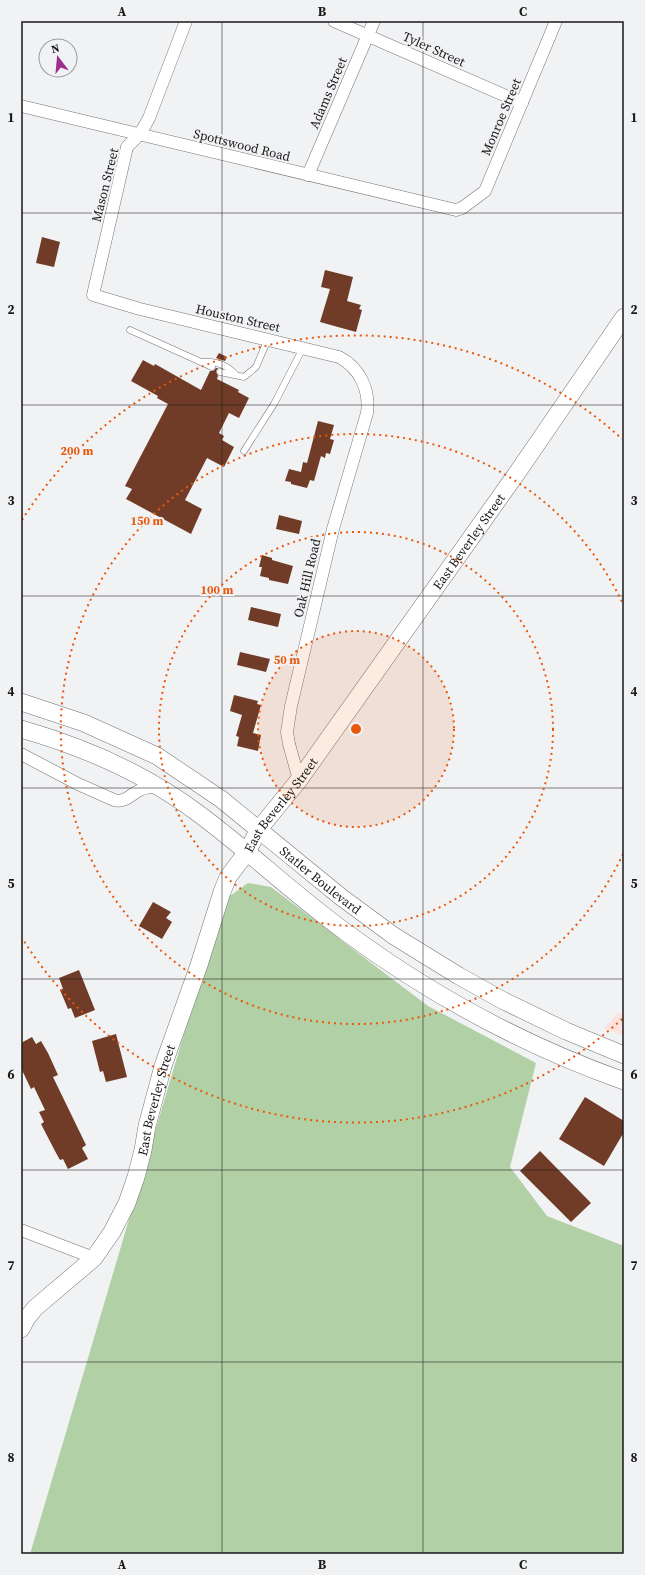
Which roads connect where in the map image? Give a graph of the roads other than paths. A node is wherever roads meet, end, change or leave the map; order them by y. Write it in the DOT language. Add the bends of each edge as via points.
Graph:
graph roads {
  1 [pos="186,21"];
  2 [pos="334,21"];
  3 [pos="374,21"];
  4 [pos="556,21"];
  5 [pos="368,35"];
  6 [pos="522,103"];
  7 [pos="21,106"];
  8 [pos="140,134"];
  9 [pos="308,175"];
  10 [pos="456,210"];
  11 [pos="93,295"];
  12 [pos="624,317"];
  13 [pos="130,330"];
  14 [pos="268,339"];
  15 [pos="303,348"];
  16 [pos="201,362"];
  17 [pos="212,368"];
  18 [pos="220,372"];
  19 [pos="236,375"];
  20 [pos="364,385"];
  21 [pos="244,451"];
  22 [pos="21,702"];
  23 [pos="21,729"];
  24 [pos="21,754"];
  25 [pos="299,780"];
  26 [pos="155,786"];
  27 [pos="259,829"];
  28 [pos="247,852"];
  29 [pos="624,1055"];
  30 [pos="624,1081"];
  31 [pos="21,1230"];
  32 [pos="94,1258"];
  33 [pos="21,1329"];
  1 -- 8 [label="street, Mason Street" via="149,118"];
  2 -- 5 [label="street, Tyler Street"];
  3 -- 5 [label="street, Adams Street"];
  4 -- 6 [label="street, Monroe Street"];
  5 -- 6 [label="street, Tyler Street"];
  5 -- 9 [label="street, Adams Street"];
  6 -- 10 [label="street, Monroe Street" via="485,191"];
  7 -- 8 [label="street, Spottswood Road"];
  8 -- 9 [label="street, Spottswood Road"];
  8 -- 11 [label="street, Mason Street" via="127,147"];
  9 -- 10 [label="street, Spottswood Road"];
  11 -- 14 [label="street, Houston Street" via="140,309"];
  12 -- 25 [label="main road, East Beverley Street" via="530,455"];
  13 -- 16 [label="lane"];
  14 -- 15 [label="street, Houston Street"];
  14 -- 19 [label="lane" via="256,367 244,377"];
  15 -- 20 [label="street, Houston Street" via="344,360 357,372"];
  15 -- 21 [label="lane" via="274,404"];
  16 -- 17 [label="lane"];
  16 -- 19 [label="lane" via="213,362 230,368"];
  18 -- 19 [label="lane"];
  20 -- 25 [label="street, Oak Hill Road" via="367,398 366,413 333,529 291,706 287,732"];
  22 -- 27 [label="main road, Statler Boulevard" via="84,723 157,756 221,799"];
  23 -- 26 [label="main road, Statler Boulevard" via="87,751"];
  24 -- 26 [label="street" via="78,784 118,801 128,799 142,789"];
  25 -- 27 [label="main road, East Beverley Street"];
  26 -- 28 [label="main road, Statler Boulevard" via="199,814"];
  27 -- 28 [label="main road, East Beverley Street"];
  27 -- 29 [label="main road, Statler Boulevard" via="341,897 394,936 534,1016"];
  28 -- 30 [label="main road, Statler Boulevard" via="346,932 417,980 522,1037"];
  28 -- 32 [label="main road, East Beverley Street" via="228,877 222,892 164,1066 128,1198 112,1232"];
  31 -- 32 [label="street"];
  32 -- 33 [label="main road, East Beverley Street" via="35,1308"];
}
